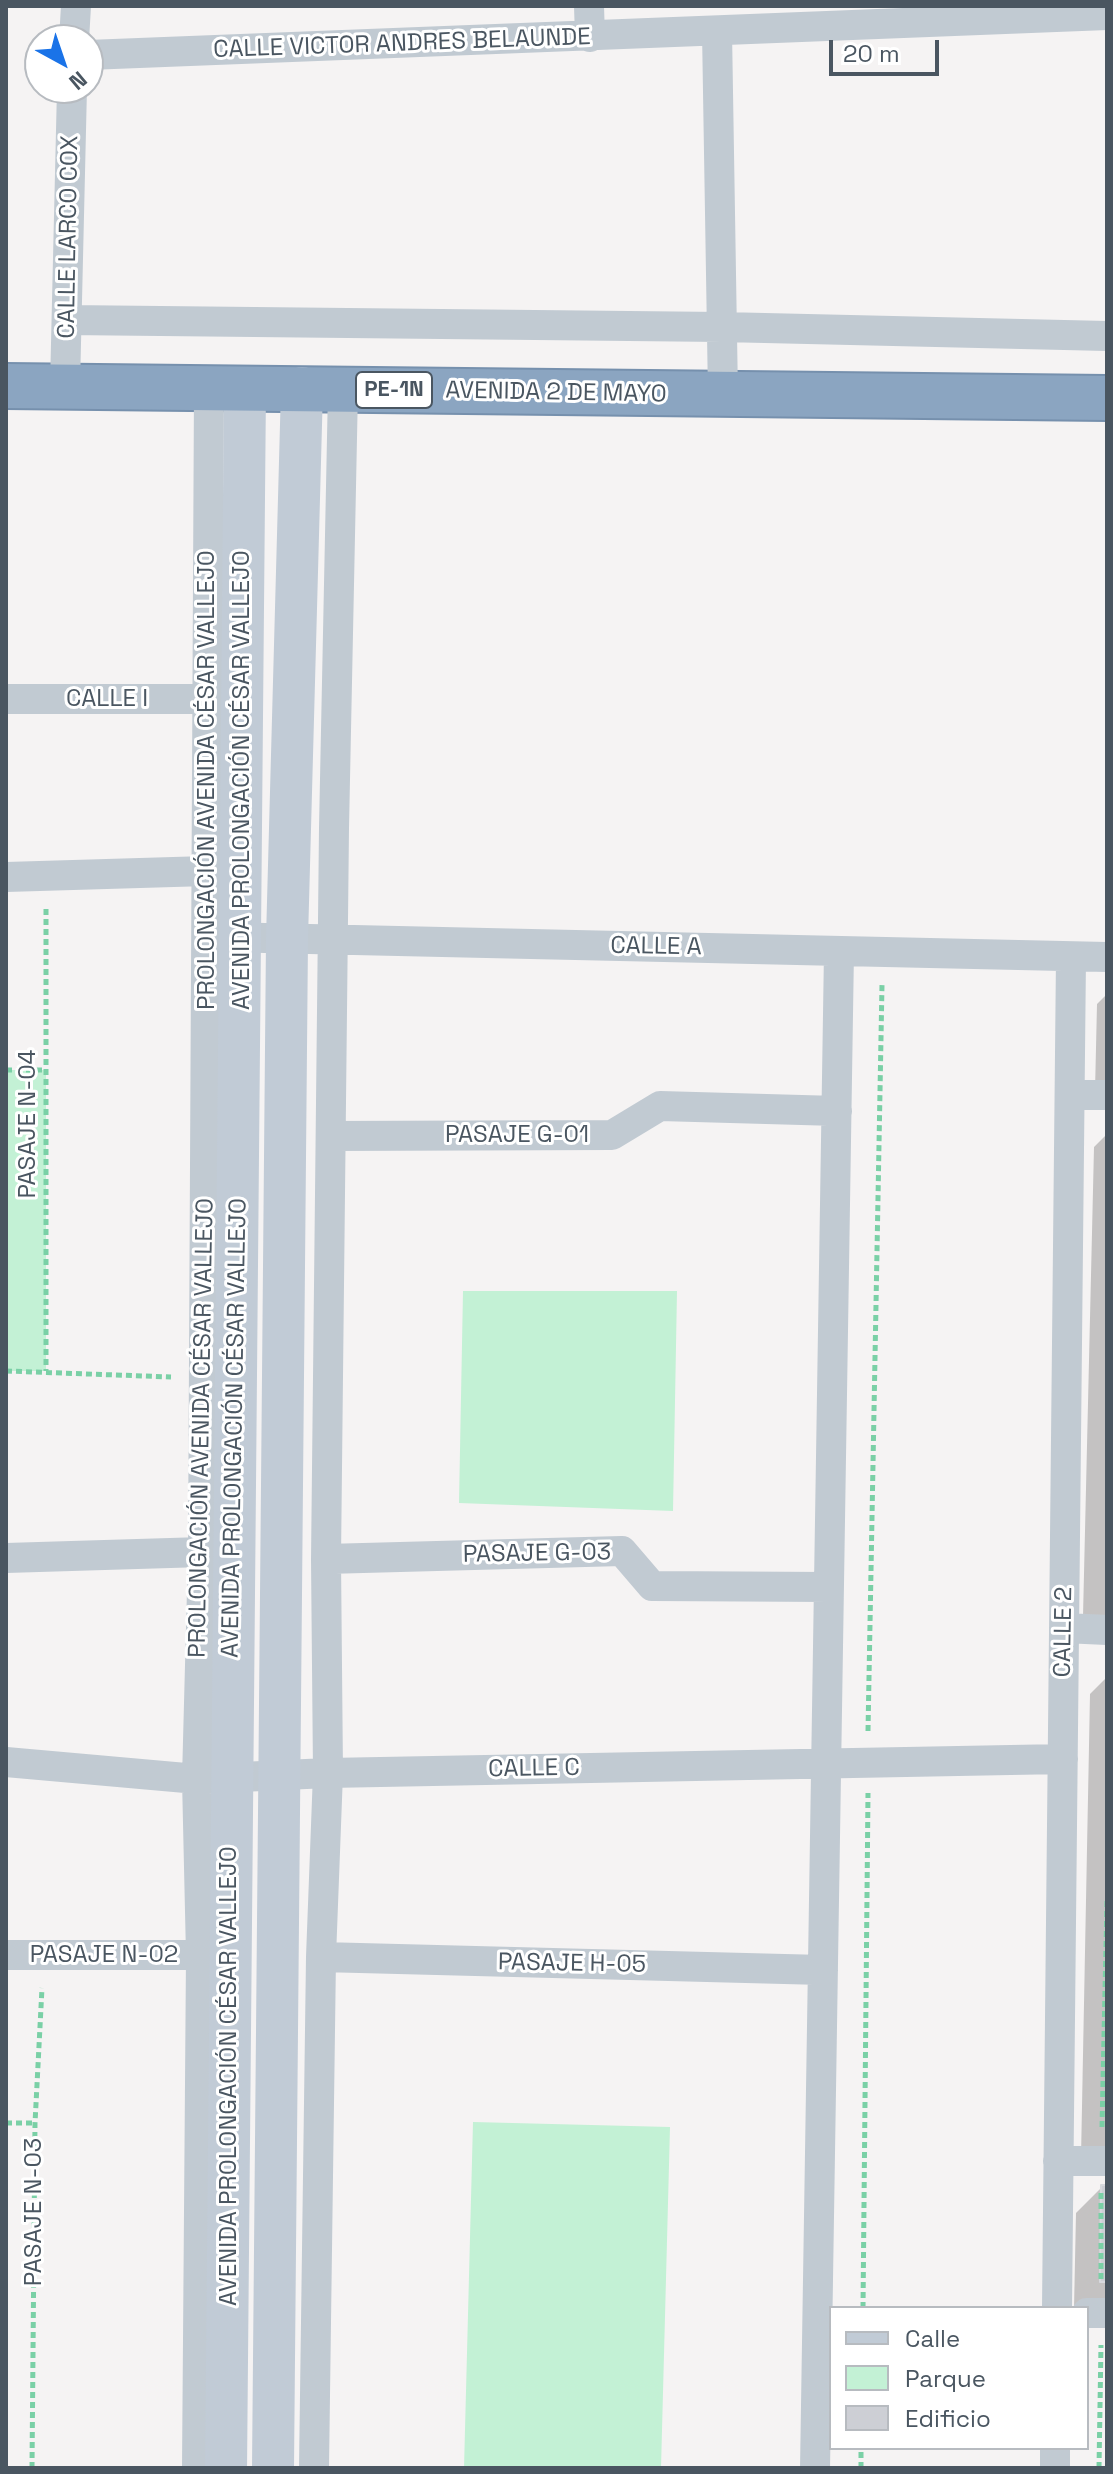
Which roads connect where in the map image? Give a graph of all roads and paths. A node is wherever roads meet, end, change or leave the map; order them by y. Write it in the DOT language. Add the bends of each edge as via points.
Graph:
graph roads {
  1 [pos="589,6"];
  2 [pos="1107,15"];
  3 [pos="717,31"];
  4 [pos="590,37"];
  5 [pos="104,54"];
  6 [pos="72,104"];
  7 [pos="67,320"];
  8 [pos="722,327"];
  9 [pos="1107,336"];
  10 [pos="6,386"];
  11 [pos="65,386"];
  12 [pos="227,388"];
  13 [pos="323,389"];
  14 [pos="723,395"];
  15 [pos="1107,398"];
  16 [pos="6,699"];
  17 [pos="208,699"];
  18 [pos="207,871"];
  19 [pos="46,876"];
  20 [pos="6,877"];
  21 [pos="224,938"];
  22 [pos="287,939"];
  23 [pos="334,940"];
  24 [pos="839,951"];
  25 [pos="883,952"];
  26 [pos="1071,957"];
  27 [pos="1107,957"];
  28 [pos="6,1070"];
  29 [pos="46,1070"];
  30 [pos="1070,1095"];
  31 [pos="1107,1095"];
  32 [pos="837,1111"];
  33 [pos="332,1136"];
  34 [pos="6,1371"];
  35 [pos="46,1371"];
  36 [pos="204,1378"];
  37 [pos="203,1552"];
  38 [pos="6,1558"];
  39 [pos="326,1559"];
  40 [pos="829,1587"];
  41 [pos="1064,1628"];
  42 [pos="1107,1630"];
  43 [pos="868,1742"];
  44 [pos="1063,1759"];
  45 [pos="6,1762"];
  46 [pos="827,1763"];
  47 [pos="328,1773"];
  48 [pos="282,1775"];
  49 [pos="214,1778"];
  50 [pos="883,1790"];
  51 [pos="6,1955"];
  52 [pos="44,1955"];
  53 [pos="201,1955"];
  54 [pos="321,1957"];
  55 [pos="823,1970"];
  56 [pos="6,2123"];
  57 [pos="35,2123"];
  58 [pos="1058,2161"];
  59 [pos="1107,2161"];
  60 [pos="863,2306"];
  61 [pos="1057,2306"];
  62 [pos="32,2468"];
  63 [pos="197,2468"];
  64 [pos="226,2468"];
  65 [pos="273,2468"];
  66 [pos="314,2468"];
  67 [pos="815,2468"];
  1 -- 4 [label="street"];
  2 -- 3 [label="street, CALLE VICTOR ANDRES BELAUNDE"];
  3 -- 4 [label="street, CALLE VICTOR ANDRES BELAUNDE"];
  3 -- 8 [label="street"];
  4 -- 5 [label="street, CALLE VICTOR ANDRES BELAUNDE"];
  6 -- 7 [label="street, CALLE LARCO COX"];
  7 -- 8 [label="street"];
  7 -- 11 [label="street, CALLE LARCO COX"];
  8 -- 9 [label="street"];
  8 -- 14 [label="street"];
  10 -- 11 [label="highway, AVENIDA 2 DE MAYO / PE-1N"];
  11 -- 12 [label="highway, AVENIDA 2 DE MAYO / PE-1N"];
  12 -- 13 [label="highway, AVENIDA 2 DE MAYO / PE-1N"];
  12 -- 17 [label="street, PROLONGACIÓN AVENIDA CÉSAR VALLEJO"];
  12 -- 21 [label="street, AVENIDA PROLONGACIÓN CÉSAR VALLEJO"];
  13 -- 14 [label="highway, AVENIDA 2 DE MAYO / PE-1N"];
  13 -- 22 [label="street, AVENIDA PROLONGACIÓN CÉSAR VALLEJO"];
  13 -- 23 [label="street"];
  14 -- 15 [label="highway, AVENIDA 2 DE MAYO / PE-1N"];
  16 -- 17 [label="street, CALLE I"];
  17 -- 18 [label="street, PROLONGACIÓN AVENIDA CÉSAR VALLEJO"];
  18 -- 19 [label="street"];
  18 -- 21 [label="street, PROLONGACIÓN AVENIDA CÉSAR VALLEJO"];
  19 -- 20 [label="street"];
  19 -- 29 [label="path, PASAJE N-04"];
  21 -- 22 [label="street, CALLE A"];
  21 -- 36 [label="street, PROLONGACIÓN AVENIDA CÉSAR VALLEJO"];
  21 -- 49 [label="street, AVENIDA PROLONGACIÓN CÉSAR VALLEJO"];
  22 -- 23 [label="street, CALLE A"];
  22 -- 48 [label="street, AVENIDA PROLONGACIÓN CÉSAR VALLEJO"];
  23 -- 24 [label="street, CALLE A"];
  23 -- 33 [label="street"];
  24 -- 25 [label="street, CALLE A"];
  24 -- 32 [label="street"];
  25 -- 26 [label="street, CALLE A"];
  25 -- 43 [label="path"];
  26 -- 27 [label="street, CALLE A"];
  26 -- 30 [label="street, CALLE 2"];
  28 -- 29 [label="path"];
  29 -- 35 [label="path, PASAJE N-04"];
  30 -- 31 [label="street"];
  30 -- 41 [label="street, CALLE 2"];
  32 -- 33 [label="street, PASAJE G-01" via="660,1106 612,1135"];
  32 -- 40 [label="street"];
  33 -- 39 [label="street"];
  34 -- 35 [label="path"];
  35 -- 36 [label="path"];
  36 -- 37 [label="street, PROLONGACIÓN AVENIDA CÉSAR VALLEJO"];
  37 -- 38 [label="street"];
  37 -- 49 [label="street, PROLONGACIÓN AVENIDA CÉSAR VALLEJO"];
  39 -- 40 [label="street, PASAJE G-03" via="622,1551 652,1586"];
  39 -- 47 [label="street"];
  40 -- 46 [label="street"];
  41 -- 42 [label="street"];
  41 -- 44 [label="street, CALLE 2"];
  44 -- 46 [label="street, CALLE C"];
  44 -- 58 [label="street, CALLE 2"];
  45 -- 49 [label="street, CALLE C"];
  46 -- 47 [label="street, CALLE C"];
  46 -- 55 [label="street"];
  47 -- 48 [label="street, CALLE C"];
  47 -- 54 [label="street"];
  48 -- 49 [label="street, CALLE C"];
  48 -- 65 [label="street, AVENIDA PROLONGACIÓN CÉSAR VALLEJO"];
  49 -- 53 [label="street, PROLONGACIÓN AVENIDA CÉSAR VALLEJO"];
  49 -- 64 [label="street, AVENIDA PROLONGACIÓN CÉSAR VALLEJO"];
  50 -- 60 [label="path" via="869,1789"];
  51 -- 52 [label="street, PASAJE N-02"];
  52 -- 53 [label="street, PASAJE N-02"];
  52 -- 57 [label="path, PASAJE N-03"];
  53 -- 63 [label="street, PROLONGACIÓN AVENIDA CÉSAR VALLEJO"];
  54 -- 55 [label="street, PASAJE H-05"];
  54 -- 66 [label="street"];
  55 -- 67 [label="street"];
  56 -- 57 [label="path"];
  57 -- 62 [label="path, PASAJE N-03"];
  58 -- 59 [label="street"];
  58 -- 61 [label="street, CALLE 2"];
}
